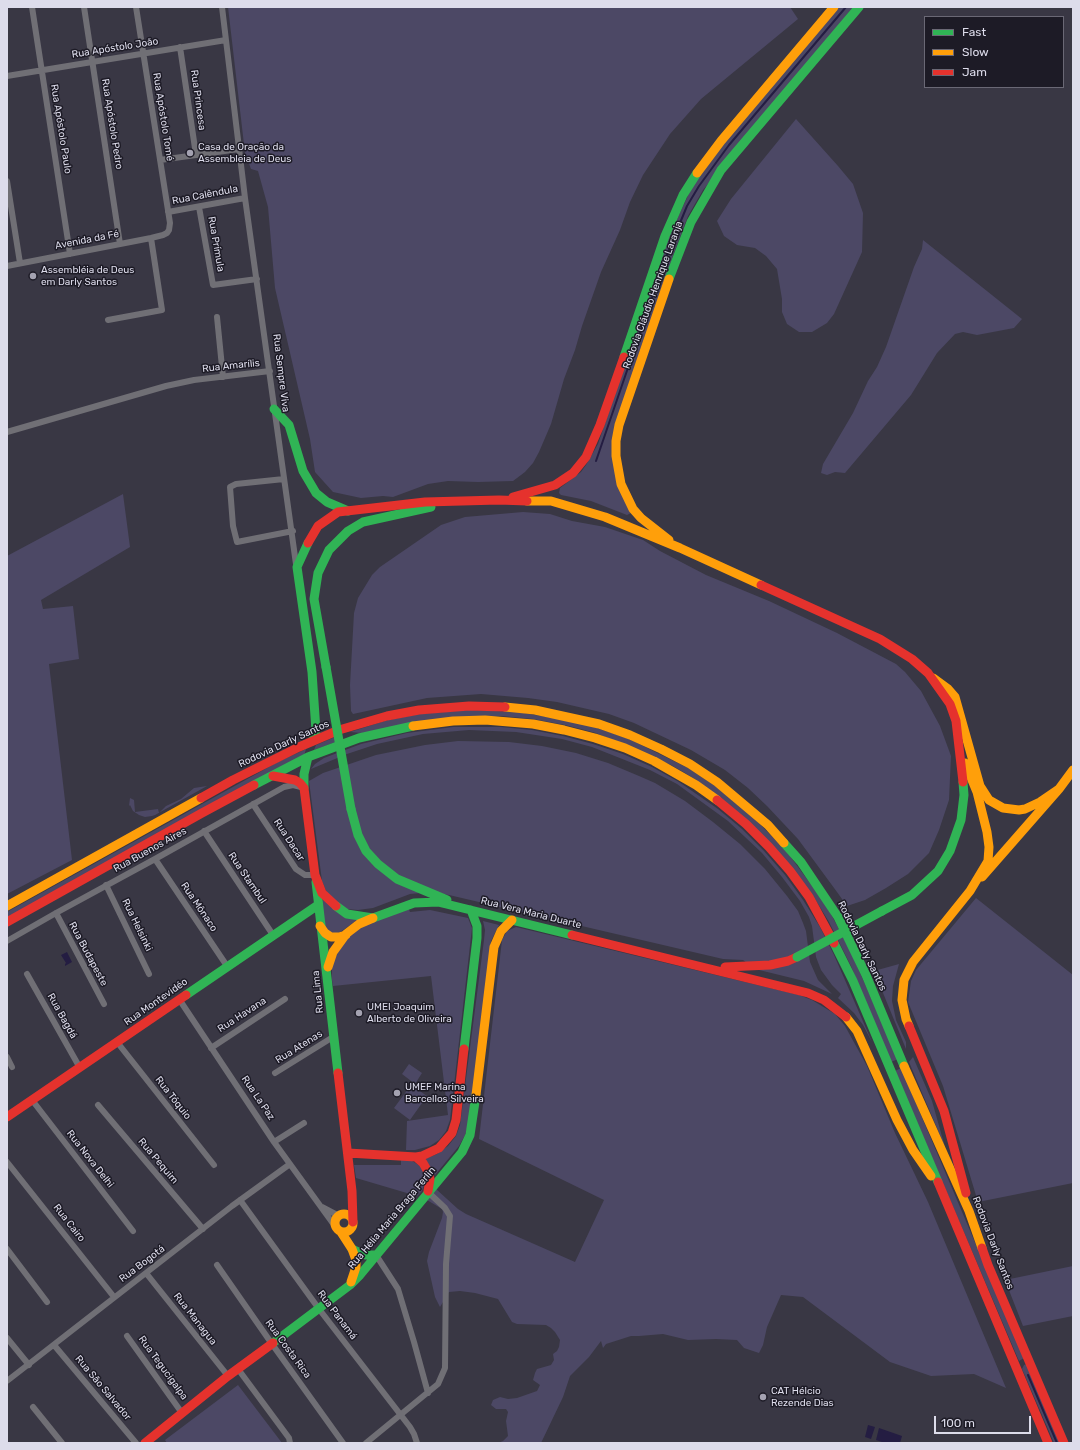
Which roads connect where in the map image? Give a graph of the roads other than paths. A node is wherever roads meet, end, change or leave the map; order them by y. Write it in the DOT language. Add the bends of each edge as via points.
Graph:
graph roads {
  1 [pos="32,7"];
  2 [pos="84,7"];
  3 [pos="136,7"];
  4 [pos="222,7"];
  5 [pos="834,7"];
  6 [pos="859,7"];
  7 [pos="226,40"];
  8 [pos="180,47"];
  9 [pos="143,53"];
  10 [pos="92,62"];
  11 [pos="41,70"];
  12 [pos="7,76"];
  13 [pos="239,149"];
  14 [pos="196,155"];
  15 [pos="160,160"];
  16 [pos="7,180"];
  17 [pos="245,198"];
  18 [pos="199,207"];
  19 [pos="168,212"];
  20 [pos="169,230"];
  21 [pos="151,238"];
  22 [pos="120,244"];
  23 [pos="70,254"];
  24 [pos="20,263"];
  25 [pos="7,266"];
  26 [pos="257,279"];
  27 [pos="217,317"];
  28 [pos="108,320"];
  29 [pos="270,372"];
  30 [pos="223,377"];
  31 [pos="274,409"];
  32 [pos="7,432"];
  33 [pos="284,479"];
  34 [pos="455,500"];
  35 [pos="499,500"];
  36 [pos="348,511"];
  37 [pos="293,531"];
  38 [pos="680,548"];
  39 [pos="297,567"];
  40 [pos="929,675"];
  41 [pos="312,741"];
  42 [pos="960,751"];
  43 [pos="308,757"];
  44 [pos="1073,770"];
  45 [pos="273,776"];
  46 [pos="1059,789"];
  47 [pos="305,790"];
  48 [pos="253,804"];
  49 [pos="204,831"];
  50 [pos="155,859"];
  51 [pos="315,875"];
  52 [pos="106,885"];
  53 [pos="970,891"];
  54 [pos="318,905"];
  55 [pos="7,906"];
  56 [pos="471,910"];
  57 [pos="56,913"];
  58 [pos="373,918"];
  59 [pos="512,920"];
  60 [pos="7,922"];
  61 [pos="320,926"];
  62 [pos="346,934"];
  63 [pos="273,935"];
  64 [pos="7,941"];
  65 [pos="684,962"];
  66 [pos="227,966"];
  67 [pos="327,972"];
  68 [pos="27,974"];
  69 [pos="149,974"];
  70 [pos="179,999"];
  71 [pos="285,1000"];
  72 [pos="104,1004"];
  73 [pos="334,1037"];
  74 [pos="117,1042"];
  75 [pos="211,1048"];
  76 [pos="7,1057"];
  77 [pos="12,1067"];
  78 [pos="80,1068"];
  79 [pos="275,1073"];
  80 [pos="32,1100"];
  81 [pos="98,1105"];
  82 [pos="7,1117"];
  83 [pos="304,1123"];
  84 [pos="274,1142"];
  85 [pos="348,1153"];
  86 [pos="416,1157"];
  87 [pos="7,1162"];
  88 [pos="290,1164"];
  89 [pos="214,1166"];
  90 [pos="352,1191"];
  91 [pos="428,1192"];
  92 [pos="942,1193"];
  93 [pos="240,1200"];
  94 [pos="322,1207"];
  95 [pos="969,1211"];
  96 [pos="340,1215"];
  97 [pos="352,1226"];
  98 [pos="203,1229"];
  99 [pos="339,1230"];
  100 [pos="133,1231"];
  101 [pos="7,1249"];
  102 [pos="352,1249"];
  103 [pos="376,1254"];
  104 [pos="217,1265"];
  105 [pos="146,1273"];
  106 [pos="350,1286"];
  107 [pos="114,1297"];
  108 [pos="47,1302"];
  109 [pos="320,1309"];
  110 [pos="127,1336"];
  111 [pos="7,1338"];
  112 [pos="272,1344"];
  113 [pos="54,1345"];
  114 [pos="28,1365"];
  115 [pos="238,1369"];
  116 [pos="228,1376"];
  117 [pos="7,1381"];
  118 [pos="428,1393"];
  119 [pos="33,1407"];
  120 [pos="182,1413"];
  121 [pos="400,1416"];
  122 [pos="62,1443"];
  123 [pos="136,1443"];
  124 [pos="145,1443"];
  125 [pos="290,1443"];
  126 [pos="344,1443"];
  127 [pos="366,1443"];
  128 [pos="417,1443"];
  129 [pos="1048,1443"];
  130 [pos="1064,1443"];
  1 -- 11 [label="street, Rua Apóstolo Paulo"];
  2 -- 10 [label="street, Rua Apóstolo Pedro"];
  3 -- 9 [label="street, Rua Apóstolo Tomé"];
  4 -- 7 [label="street, Rua Sempre Viva"];
  5 -- 35 [label="main road, Rodovia Cláudio Henrique Laranja" via="717,146 683,195 665,236 593,444 586,457 573,473 555,485"];
  6 -- 38 [label="main road, Rodovia Cláudio Henrique Laranja" via="734,154 699,206 683,240 621,418 616,456 626,497 641,518"];
  7 -- 8 [label="street, Rua Apóstolo João"];
  7 -- 13 [label="street, Rua Sempre Viva"];
  8 -- 9 [label="street, Rua Apóstolo João"];
  8 -- 14 [label="street, Rua Princesa"];
  9 -- 10 [label="street, Rua Apóstolo João"];
  9 -- 15 [label="street, Rua Apóstolo Tomé"];
  10 -- 11 [label="street, Rua Apóstolo João"];
  10 -- 22 [label="street, Rua Apóstolo Pedro"];
  11 -- 12 [label="street, Rua Apóstolo João"];
  11 -- 23 [label="street, Rua Apóstolo Paulo"];
  13 -- 14 [label="street"];
  13 -- 17 [label="street, Rua Sempre Viva"];
  14 -- 15 [label="street"];
  15 -- 19 [label="street, Rua Apóstolo Tomé"];
  16 -- 24 [label="street"];
  17 -- 18 [label="street, Rua Calêndula"];
  17 -- 26 [label="street, Rua Sempre Viva"];
  18 -- 19 [label="street, Rua Calêndula"];
  18 -- 26 [label="street, Rua Prímula" via="213,285"];
  19 -- 20 [label="street, Rua Apóstolo Tomé"];
  20 -- 21 [label="street, Avenida da Fé" via="163,235"];
  21 -- 22 [label="street, Avenida da Fé"];
  21 -- 28 [label="street" via="162,310"];
  22 -- 23 [label="street, Avenida da Fé"];
  23 -- 24 [label="street, Avenida da Fé"];
  24 -- 25 [label="street, Avenida da Fé"];
  26 -- 29 [label="street, Rua Sempre Viva"];
  27 -- 30 [label="street"];
  29 -- 30 [label="street, Rua Amarílis"];
  29 -- 31 [label="street, Rua Sempre Viva"];
  30 -- 32 [label="street, Rua Amarílis" via="166,386"];
  31 -- 33 [label="street, Rua Sempre Viva"];
  31 -- 36 [label="main road" via="289,425 303,471 316,493 327,502"];
  33 -- 37 [label="street, Rua Sempre Viva"];
  33 -- 37 [label="street" via="236,484 230,487 233,526 237,542"];
  34 -- 35 [label="main road"];
  34 -- 36 [label="main road"];
  34 -- 56 [label="main road, bridge" via="363,522 344,534 329,550 318,573 314,608 351,809 362,844 384,870 401,881"];
  35 -- 38 [label="main road" via="565,505 605,517"];
  36 -- 39 [label="main road" via="338,512 318,526"];
  37 -- 39 [label="street, Rua Sempre Viva"];
  38 -- 40 [label="main road" via="880,639 912,658"];
  39 -- 41 [label="main road, Rua Sempre Viva" via="312,680 316,731"];
  40 -- 42 [label="main road" via="943,692 954,712"];
  40 -- 46 [label="main road" via="948,689 955,698 980,786 989,800 1003,808 1019,810 1040,802"];
  41 -- 55 [label="main road, Rodovia Darly Santos" via="233,780"];
  41 -- 95 [label="main road, Rodovia Darly Santos" via="360,723 419,710 469,706 518,708 567,716 630,735 675,756 717,782 756,814 783,841 811,875 838,917"];
  42 -- 53 [label="main road" via="977,792 989,847 987,864"];
  42 -- 65 [label="main road, bridge" via="964,796 961,820 950,851 938,871 912,895 797,957 779,963 753,967 720,967"];
  43 -- 45 [label="main road"];
  43 -- 47 [label="main road, Rua Lima" via="304,774"];
  43 -- 92 [label="main road" via="359,738 406,727 453,721 517,722 564,730 618,745 669,769 709,794 746,824 776,854 800,884 825,924 853,981"];
  44 -- 46 [label="main road"];
  45 -- 47 [label="main road" via="295,780"];
  45 -- 60 [label="main road"];
  46 -- 53 [label="main road"];
  47 -- 48 [label="street, Rua Buenos Aires" via="296,785 287,786"];
  47 -- 51 [label="main road, Rua Lima"];
  48 -- 49 [label="street, Rua Buenos Aires"];
  48 -- 51 [label="street, Rua Dacar" via="296,869 305,875"];
  49 -- 50 [label="street, Rua Buenos Aires"];
  49 -- 63 [label="street, Rua Stambul"];
  50 -- 52 [label="street, Rua Buenos Aires"];
  50 -- 66 [label="street, Rua Mônaco"];
  51 -- 54 [label="main road, Rua Lima"];
  51 -- 58 [label="main road, Rua Vera Maria Duarte" via="322,893 335,907 353,916"];
  52 -- 57 [label="street, Rua Buenos Aires"];
  52 -- 69 [label="street, Rua Helsinki"];
  53 -- 95 [label="main road" via="917,956 903,987 902,1007 944,1111"];
  54 -- 61 [label="main road, Rua Lima"];
  54 -- 63 [label="main road, Rua Montevidéo"];
  56 -- 58 [label="main road, Rua Vera Maria Duarte" via="438,902 420,902"];
  56 -- 59 [label="main road, Rua Vera Maria Duarte"];
  56 -- 86 [label="main road, Rua Hélia Maria Braga Ferlin" via="478,938 456,1120 452,1133 444,1143 428,1154"];
  57 -- 64 [label="street, Rua Buenos Aires"];
  57 -- 72 [label="street, Rua Budapeste"];
  58 -- 62 [label="main road, Rua Vera Maria Duarte"];
  59 -- 65 [label="main road, Rua Vera Maria Duarte"];
  59 -- 91 [label="main road, Rua Hélia Maria Braga Ferlin" via="501,930 494,947 470,1135 462,1152"];
  61 -- 62 [label="main road" via="332,937"];
  61 -- 67 [label="main road, Rua Lima"];
  62 -- 67 [label="main road, Rua Vera Maria Duarte" via="334,952"];
  63 -- 66 [label="main road, Rua Montevidéo"];
  65 -- 92 [label="main road" via="808,993 838,1010 857,1031 900,1126"];
  66 -- 70 [label="main road, Rua Montevidéo"];
  67 -- 73 [label="main road, Rua Lima"];
  68 -- 78 [label="street, Rua Bagdá"];
  70 -- 74 [label="main road, Rua Montevidéo"];
  70 -- 75 [label="street, Rua La Paz"];
  71 -- 75 [label="street, Rua Havana"];
  73 -- 79 [label="street, Rua Atenas"];
  73 -- 85 [label="main road, Rua Lima"];
  74 -- 78 [label="main road, Rua Montevidéo"];
  74 -- 89 [label="street, Rua Tóquio"];
  75 -- 84 [label="street, Rua La Paz"];
  76 -- 77 [label="street"];
  78 -- 80 [label="main road, Rua Montevidéo"];
  80 -- 82 [label="main road, Rua Montevidéo"];
  80 -- 100 [label="street, Rua Nova Delhi"];
  81 -- 98 [label="street, Rua Pequim"];
  83 -- 84 [label="street"];
  84 -- 88 [label="street, Rua La Paz"];
  85 -- 86 [label="main road"];
  85 -- 90 [label="main road, Rua Lima"];
  86 -- 91 [label="main road" via="429,1174"];
  87 -- 107 [label="street, Rua Cairo"];
  88 -- 93 [label="street, Rua Bogotá"];
  88 -- 94 [label="street, Rua La Paz"];
  90 -- 96 [label="main road, Rua Lima" via="347,1208"];
  90 -- 97 [label="main road, Rua Lima"];
  91 -- 103 [label="main road, Rua Hélia Maria Braga Ferlin"];
  91 -- 118 [label="street" via="448,1212 450,1222 446,1264 445,1368 438,1384"];
  92 -- 129 [label="main road"];
  93 -- 98 [label="street, Rua Bogotá"];
  93 -- 109 [label="street, Rua Panamá"];
  94 -- 96 [label="street, Rua La Paz"];
  94 -- 99 [label="street, Rua La Paz"];
  95 -- 130 [label="main road, Rodovia Darly Santos" via="988,1265"];
  96 -- 97 [label="main road" via="350,1215"];
  96 -- 99 [label="main road" via="335,1222"];
  97 -- 99 [label="main road" via="344,1232"];
  97 -- 102 [label="main road, Rua La Paz"];
  98 -- 105 [label="street, Rua Bogotá"];
  99 -- 102 [label="main road, Rua La Paz"];
  101 -- 108 [label="street"];
  102 -- 103 [label="main road" via="365,1255"];
  102 -- 106 [label="main road, Rua La Paz" via="356,1267"];
  103 -- 106 [label="main road, Rua Hélia Maria Braga Ferlin"];
  103 -- 118 [label="street" via="398,1289"];
  104 -- 112 [label="street, Rua Costa Rica"];
  105 -- 107 [label="street, Rua Bogotá"];
  105 -- 116 [label="street, Rua Managua"];
  106 -- 109 [label="main road, Rua Hélia Maria Braga Ferlin"];
  107 -- 113 [label="street, Rua Bogotá"];
  109 -- 112 [label="main road, Rua Hélia Maria Braga Ferlin"];
  109 -- 121 [label="street, Rua Panamá"];
  110 -- 120 [label="street, Rua Tegucigalpa"];
  111 -- 114 [label="street"];
  112 -- 115 [label="main road, Rua Hélia Maria Braga Ferlin"];
  112 -- 126 [label="street, Rua Costa Rica"];
  113 -- 114 [label="street, Rua Bogotá"];
  113 -- 123 [label="street, Rua São Salvador"];
  114 -- 117 [label="street, Rua Bogotá"];
  115 -- 116 [label="main road, Rua Hélia Maria Braga Ferlin"];
  115 -- 125 [label="street"];
  116 -- 120 [label="main road, Rua Hélia Maria Braga Ferlin"];
  118 -- 121 [label="street"];
  119 -- 122 [label="street"];
  120 -- 124 [label="main road, Rua Hélia Maria Braga Ferlin"];
  121 -- 127 [label="street"];
  121 -- 128 [label="street, Rua Panamá" via="414,1434"];
}
